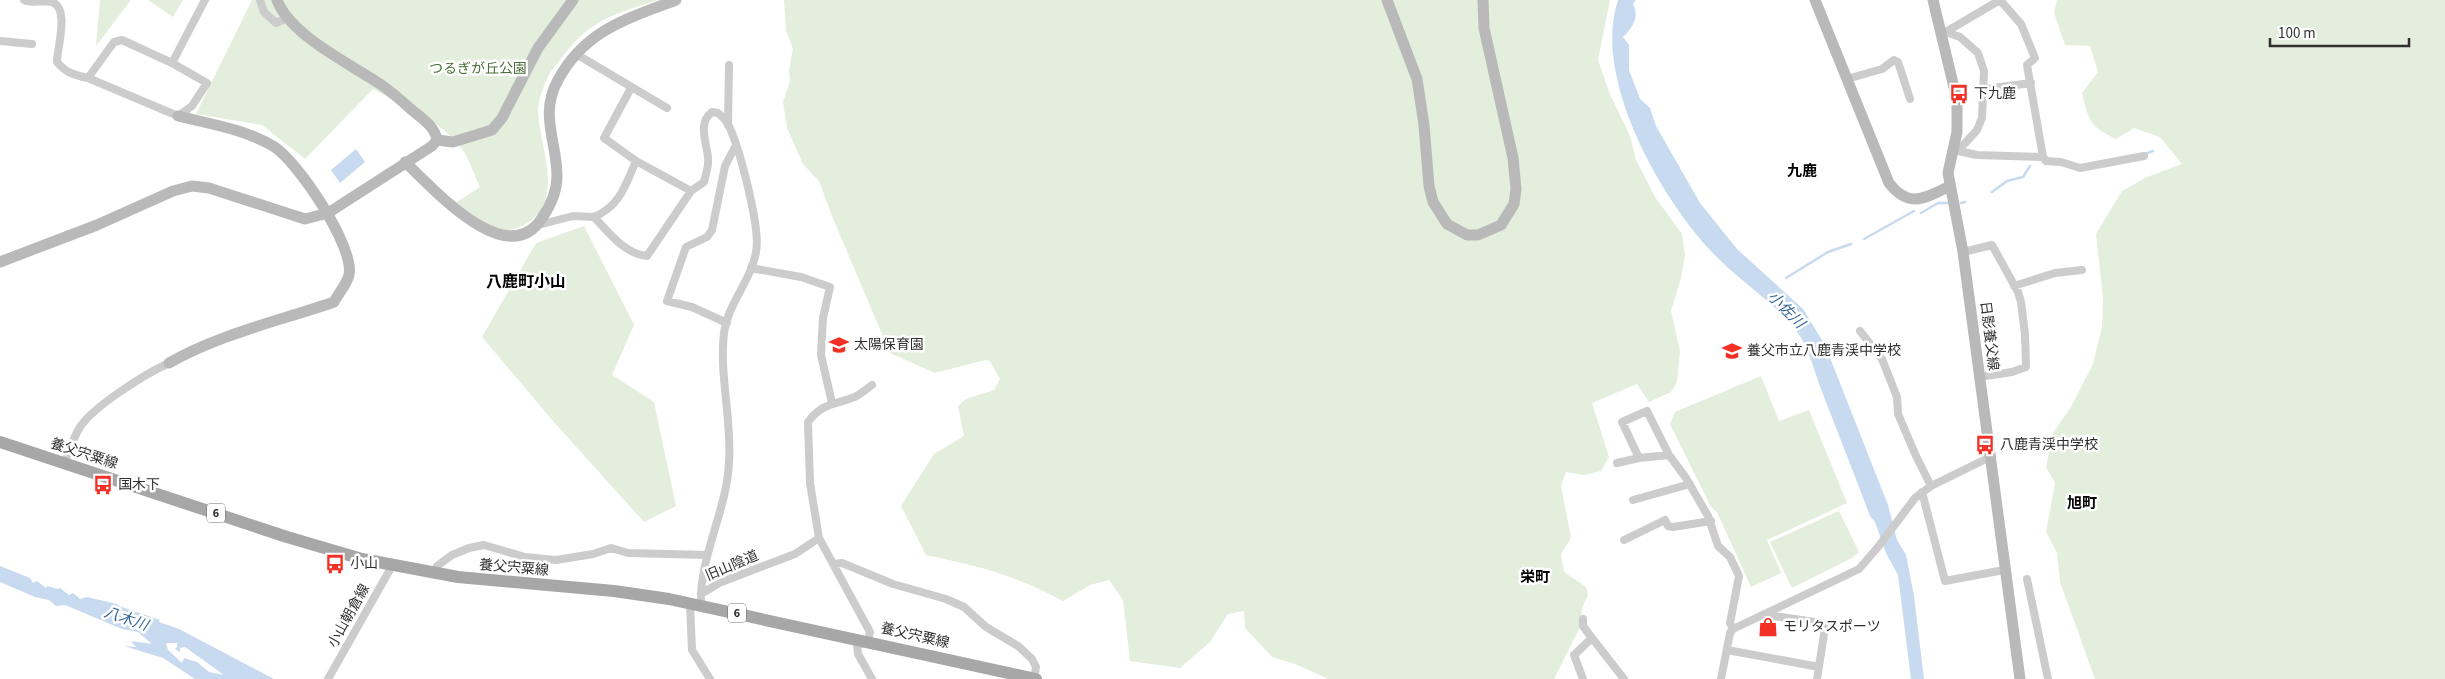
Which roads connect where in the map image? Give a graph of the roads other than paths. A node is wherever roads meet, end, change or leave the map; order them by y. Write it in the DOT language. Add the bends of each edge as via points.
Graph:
graph roads {
  1 [pos="24,0"];
  2 [pos="205,0"];
  3 [pos="260,0"];
  4 [pos="277,0"];
  5 [pos="573,0"];
  6 [pos="676,0"];
  7 [pos="1387,0"];
  8 [pos="1483,0"];
  9 [pos="1815,0"];
  10 [pos="1933,0"];
  11 [pos="2000,0"];
  12 [pos="287,18"];
  13 [pos="1944,33"];
  14 [pos="0,41"];
  15 [pos="32,44"];
  16 [pos="576,54"];
  17 [pos="172,63"];
  18 [pos="730,65"];
  19 [pos="88,78"];
  20 [pos="1847,79"];
  21 [pos="2031,84"];
  22 [pos="632,88"];
  23 [pos="1985,89"];
  24 [pos="1910,99"];
  25 [pos="667,108"];
  26 [pos="178,116"];
  27 [pos="728,125"];
  28 [pos="437,140"];
  29 [pos="735,147"];
  30 [pos="1955,150"];
  31 [pos="2144,156"];
  32 [pos="2043,157"];
  33 [pos="636,161"];
  34 [pos="405,162"];
  35 [pos="1950,186"];
  36 [pos="691,190"];
  37 [pos="328,213"];
  38 [pos="594,218"];
  39 [pos="538,225"];
  40 [pos="1963,252"];
  41 [pos="0,262"];
  42 [pos="751,268"];
  43 [pos="2082,270"];
  44 [pos="2014,286"];
  45 [pos="727,323"];
  46 [pos="1860,331"];
  47 [pos="169,363"];
  48 [pos="1980,378"];
  49 [pos="872,385"];
  50 [pos="832,403"];
  51 [pos="0,442"];
  52 [pos="1670,455"];
  53 [pos="1990,456"];
  54 [pos="1639,458"];
  55 [pos="64,463"];
  56 [pos="1617,463"];
  57 [pos="1690,484"];
  58 [pos="1932,486"];
  59 [pos="1922,492"];
  60 [pos="1633,500"];
  61 [pos="1710,522"];
  62 [pos="819,538"];
  63 [pos="1624,540"];
  64 [pos="708,555"];
  65 [pos="833,564"];
  66 [pos="392,566"];
  67 [pos="2004,570"];
  68 [pos="435,574"];
  69 [pos="2027,579"];
  70 [pos="1945,582"];
  71 [pos="1947,590"];
  72 [pos="697,601"];
  73 [pos="1766,615"];
  74 [pos="1583,619"];
  75 [pos="1733,629"];
  76 [pos="1592,638"];
  77 [pos="868,641"];
  78 [pos="1727,650"];
  79 [pos="1819,667"];
  80 [pos="328,679"];
  81 [pos="710,679"];
  82 [pos="872,679"];
  83 [pos="1035,679"];
  84 [pos="1582,679"];
  85 [pos="1624,679"];
  86 [pos="1721,679"];
  87 [pos="1817,679"];
  88 [pos="2020,679"];
  89 [pos="2048,679"];
  1 -- 19 [label="street" via="52,2 57,6 63,25 57,62 64,70"];
  2 -- 17 [label="street"];
  3 -- 12 [label="street" via="264,12 276,23"];
  4 -- 12 [label="street"];
  5 -- 28 [label="street" via="538,48 502,118 492,130 453,142"];
  6 -- 16 [label="street" via="616,24 586,42"];
  7 -- 8 [label="street" via="1417,79 1429,186 1434,202 1447,224 1467,235 1478,235 1501,225 1514,204 1516,189 1513,158 1484,28"];
  9 -- 20 [label="street"];
  10 -- 13 [label="street, 日影養父線"];
  11 -- 13 [label="street"];
  11 -- 21 [label="street" via="2027,36 2035,58 2027,65"];
  12 -- 28 [label="street" via="306,36 402,101 436,132"];
  13 -- 23 [label="street" via="1960,37 1978,53"];
  13 -- 30 [label="street, 日影養父線" via="1959,115"];
  14 -- 15 [label="street"];
  16 -- 22 [label="street"];
  16 -- 39 [label="street" via="557,82 550,100 548,118 557,175 555,194"];
  17 -- 19 [label="street" via="122,40 114,42"];
  17 -- 26 [label="street" via="206,83 192,106"];
  18 -- 27 [label="street"];
  19 -- 26 [label="street"];
  20 -- 24 [label="street" via="1882,70 1894,60 1898,62"];
  20 -- 35 [label="street" via="1888,183 1896,192 1912,200"];
  21 -- 23 [label="street"];
  21 -- 32 [label="street"];
  22 -- 25 [label="street"];
  22 -- 33 [label="street" via="604,138"];
  23 -- 30 [label="street" via="1981,122"];
  26 -- 37 [label="street" via="246,132 275,146 290,159"];
  27 -- 29 [label="street"];
  27 -- 36 [label="street" via="718,113 706,116 703,126 708,168 704,182"];
  28 -- 34 [label="street"];
  29 -- 42 [label="street" via="753,213 756,251"];
  29 -- 45 [label="street" via="725,166 712,230 707,237 686,247 667,301 692,307"];
  30 -- 32 [label="street"];
  30 -- 35 [label="street, 日影養父線" via="1948,172"];
  31 -- 32 [label="street" via="2080,168 2046,161"];
  33 -- 36 [label="street"];
  33 -- 38 [label="street" via="621,195 608,211"];
  34 -- 37 [label="street"];
  34 -- 39 [label="street" via="464,215 500,236 521,234"];
  35 -- 40 [label="street, 日影養父線"];
  36 -- 38 [label="street" via="647,256 636,255"];
  37 -- 41 [label="street" via="305,219 209,188 192,186"];
  37 -- 47 [label="street" via="346,250 349,264 349,276 334,302 240,332"];
  38 -- 39 [label="street" via="573,216"];
  40 -- 44 [label="street" via="1992,245"];
  40 -- 48 [label="street, 日影養父線"];
  42 -- 45 [label="street" via="732,304"];
  42 -- 50 [label="street" via="830,287 823,318 821,355"];
  43 -- 44 [label="street" via="2047,274"];
  44 -- 48 [label="street" via="2022,310 2026,367"];
  45 -- 64 [label="street" via="724,366 729,462 724,503"];
  46 -- 58 [label="street" via="1882,359 1897,397 1898,414"];
  47 -- 55 [label="street" via="110,399 80,426"];
  48 -- 53 [label="street, 日影養父線"];
  49 -- 50 [label="street" via="854,398"];
  50 -- 62 [label="street" via="816,411 808,422 810,483"];
  51 -- 55 [label="main road, 養父宍粟線 / 6"];
  52 -- 54 [label="street"];
  52 -- 54 [label="street" via="1647,411 1622,422"];
  52 -- 57 [label="street"];
  53 -- 58 [label="street"];
  53 -- 67 [label="street, 日影養父線"];
  54 -- 56 [label="street"];
  55 -- 66 [label="main road, 養父宍粟線 / 6" via="319,547"];
  57 -- 60 [label="street"];
  57 -- 61 [label="street"];
  58 -- 59 [label="street"];
  59 -- 70 [label="street"];
  59 -- 73 [label="street" via="1859,569"];
  61 -- 63 [label="street" via="1673,527 1664,520"];
  61 -- 75 [label="street" via="1718,546 1730,557 1739,576 1730,623"];
  62 -- 65 [label="street"];
  62 -- 72 [label="street, 旧山陰道" via="795,554 719,583"];
  64 -- 68 [label="street, 旧山陰道" via="628,553 612,548 556,560 526,557 484,545 452,555 437,566"];
  64 -- 72 [label="street, 旧山陰道"];
  65 -- 77 [label="street" via="870,632"];
  65 -- 83 [label="street" via="842,563 964,608 1032,659 1036,667"];
  66 -- 68 [label="main road, 養父宍粟線 / 6"];
  66 -- 80 [label="street, 小山朝倉線"];
  67 -- 70 [label="street"];
  67 -- 88 [label="street, 日影養父線"];
  68 -- 72 [label="main road, 養父宍粟線 / 6"];
  69 -- 89 [label="street"];
  70 -- 71 [label="street"];
  72 -- 77 [label="main road, 養父宍粟線 / 6"];
  72 -- 81 [label="street" via="692,650"];
  73 -- 75 [label="street"];
  73 -- 79 [label="street" via="1822,623 1825,628"];
  74 -- 76 [label="street" via="1583,626"];
  75 -- 78 [label="street"];
  76 -- 84 [label="street" via="1574,655"];
  76 -- 85 [label="street"];
  77 -- 82 [label="street" via="857,646"];
  77 -- 83 [label="main road, 養父宍粟線 / 6"];
  78 -- 79 [label="street"];
  78 -- 86 [label="street"];
  79 -- 87 [label="street"];
}
